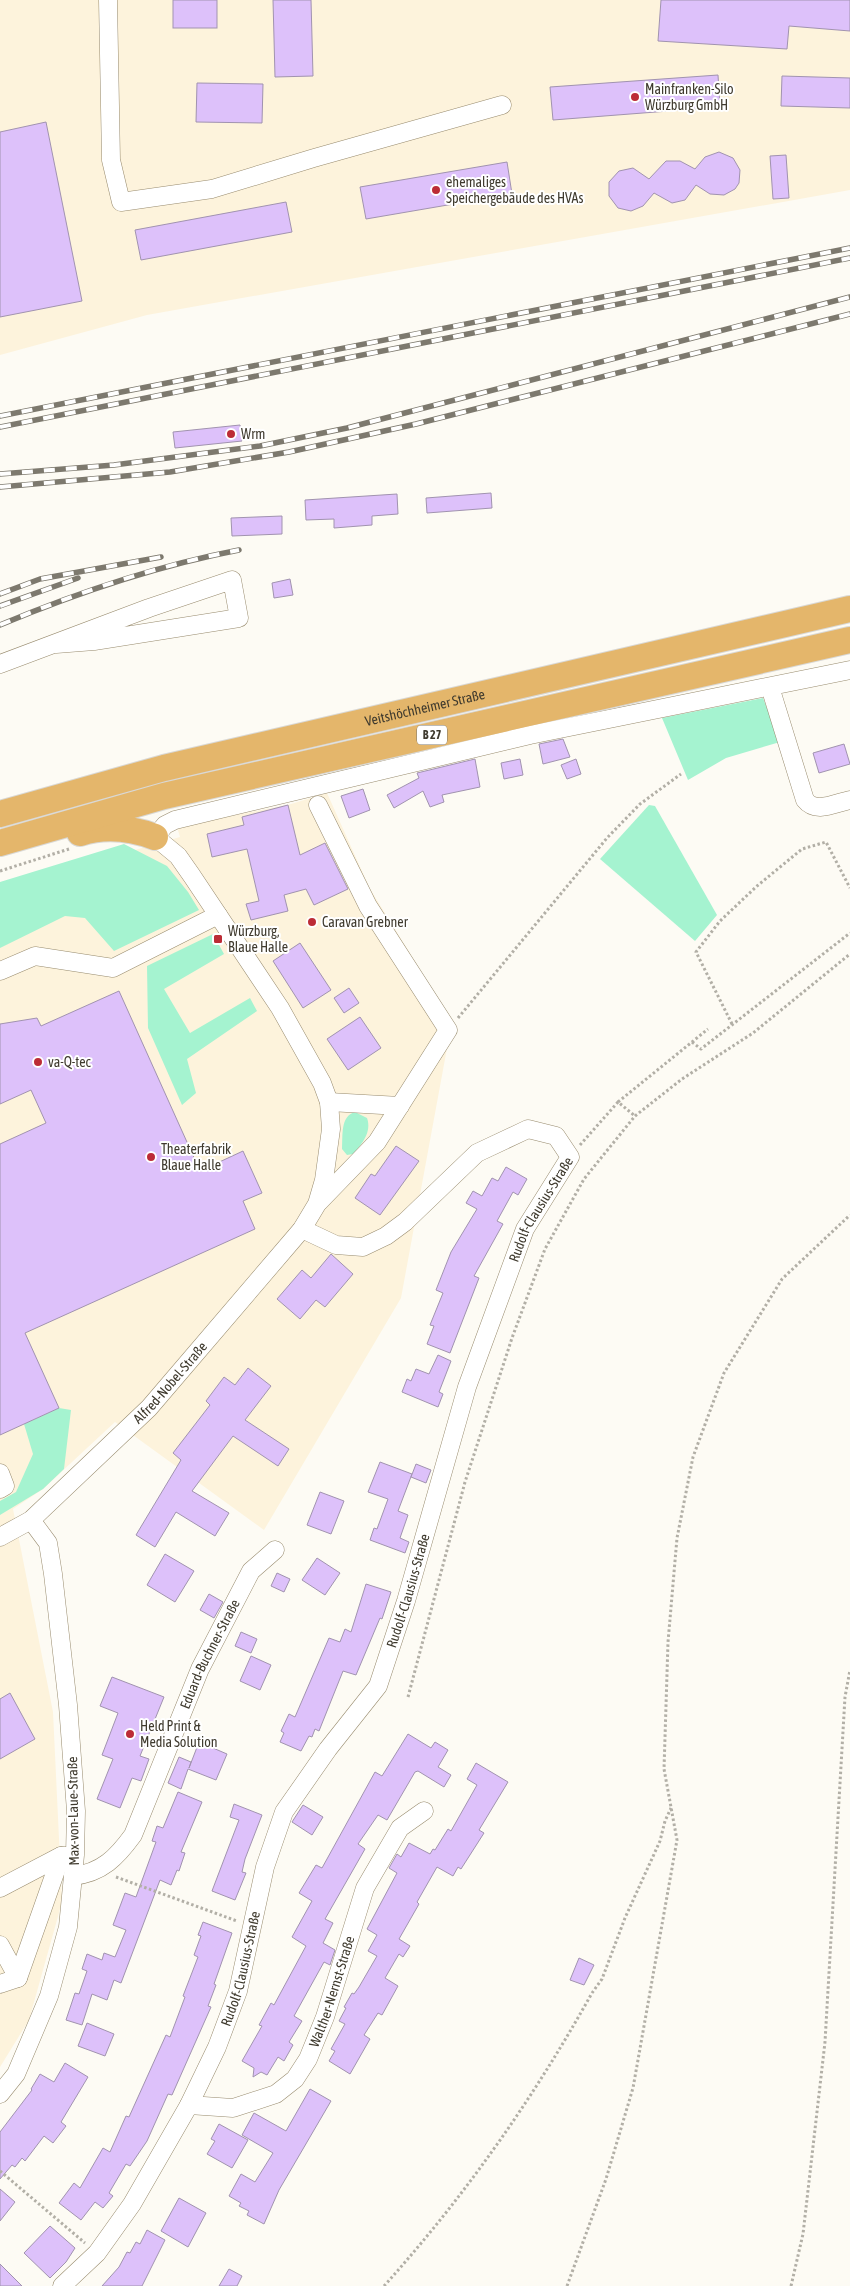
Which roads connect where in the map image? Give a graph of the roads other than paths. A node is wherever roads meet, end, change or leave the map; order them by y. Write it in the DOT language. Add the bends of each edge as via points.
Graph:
graph roads {
  1 [pos="108,0"];
  2 [pos="502,105"];
  3 [pos="850,609"];
  4 [pos="850,640"];
  5 [pos="56,644"];
  6 [pos="0,664"];
  7 [pos="850,670"];
  8 [pos="770,687"];
  9 [pos="850,800"];
  10 [pos="318,805"];
  11 [pos="1,814"];
  12 [pos="155,838"];
  13 [pos="8,841"];
  14 [pos="218,915"];
  15 [pos="0,971"];
  16 [pos="329,1102"];
  17 [pos="400,1106"];
  18 [pos="317,1204"];
  19 [pos="302,1229"];
  20 [pos="0,1473"];
  21 [pos="0,1489"];
  22 [pos="31,1520"];
  23 [pos="0,1537"];
  24 [pos="275,1550"];
  25 [pos="424,1810"];
  26 [pos="68,1856"];
  27 [pos="73,1876"];
  28 [pos="0,1888"];
  29 [pos="0,1946"];
  30 [pos="18,1978"];
  31 [pos="0,1984"];
  32 [pos="0,2094"];
  33 [pos="189,2105"];
  34 [pos="62,2286"];
  1 -- 2 [label="street" via="111,160 121,202 212,190"];
  3 -- 11 [label="highway, Veitshöchheimer Straße / B 27" via="164,768"];
  4 -- 13 [label="highway, Veitshöchheimer Straße / B 27" via="199,787"];
  5 -- 5 [label="street" via="149,608 232,580 239,618"];
  5 -- 6 [label="street"];
  7 -- 8 [label="street"];
  8 -- 9 [label="street" via="809,806 817,808"];
  8 -- 12 [label="street" via="530,735 175,820 165,825"];
  10 -- 17 [label="street, Alfred-Nobel-Straße" via="368,906 448,1030"];
  12 -- 13 [label="highway" via="113,828 90,830 34,847"];
  12 -- 14 [label="street, Alfred-Nobel-Straße" via="178,856"];
  14 -- 15 [label="street" via="113,968 35,956"];
  14 -- 16 [label="street, Alfred-Nobel-Straße" via="280,1008 322,1083"];
  16 -- 17 [label="street"];
  16 -- 18 [label="street, Alfred-Nobel-Straße" via="330,1129 324,1180"];
  17 -- 18 [label="street, Alfred-Nobel-Straße" via="377,1142"];
  18 -- 19 [label="street, Alfred-Nobel-Straße"];
  19 -- 22 [label="street, Alfred-Nobel-Straße" via="149,1408"];
  19 -- 33 [label="street, Rudolf-Clausius-Straße" via="336,1245 363,1247 405,1222 476,1154 528,1129 556,1136 570,1157 525,1229 467,1387 406,1601 378,1686 284,1812 265,1867 238,1991 217,2047"];
  20 -- 21 [label="street" via="5,1486"];
  22 -- 23 [label="street, Alfred-Nobel-Straße"];
  22 -- 26 [label="street, Max-von-Laue-Straße" via="48,1544 69,1714 76,1811"];
  24 -- 27 [label="street, Eduard-Buchner-Straße" via="251,1571 200,1669 133,1835 120,1854 100,1868"];
  25 -- 33 [label="street, Walther-Nernst-Straße" via="400,1828 365,1888 325,2017 308,2059 295,2079 276,2094 232,2108"];
  26 -- 27 [label="street, Max-von-Laue-Straße"];
  26 -- 28 [label="street"];
  26 -- 30 [label="street"];
  27 -- 32 [label="street, Max-von-Laue-Straße" via="68,1927 49,1996 16,2074"];
  29 -- 30 [label="street"];
  30 -- 31 [label="street"];
  33 -- 34 [label="street, Rudolf-Clausius-Straße" via="132,2204 97,2253"];
}
